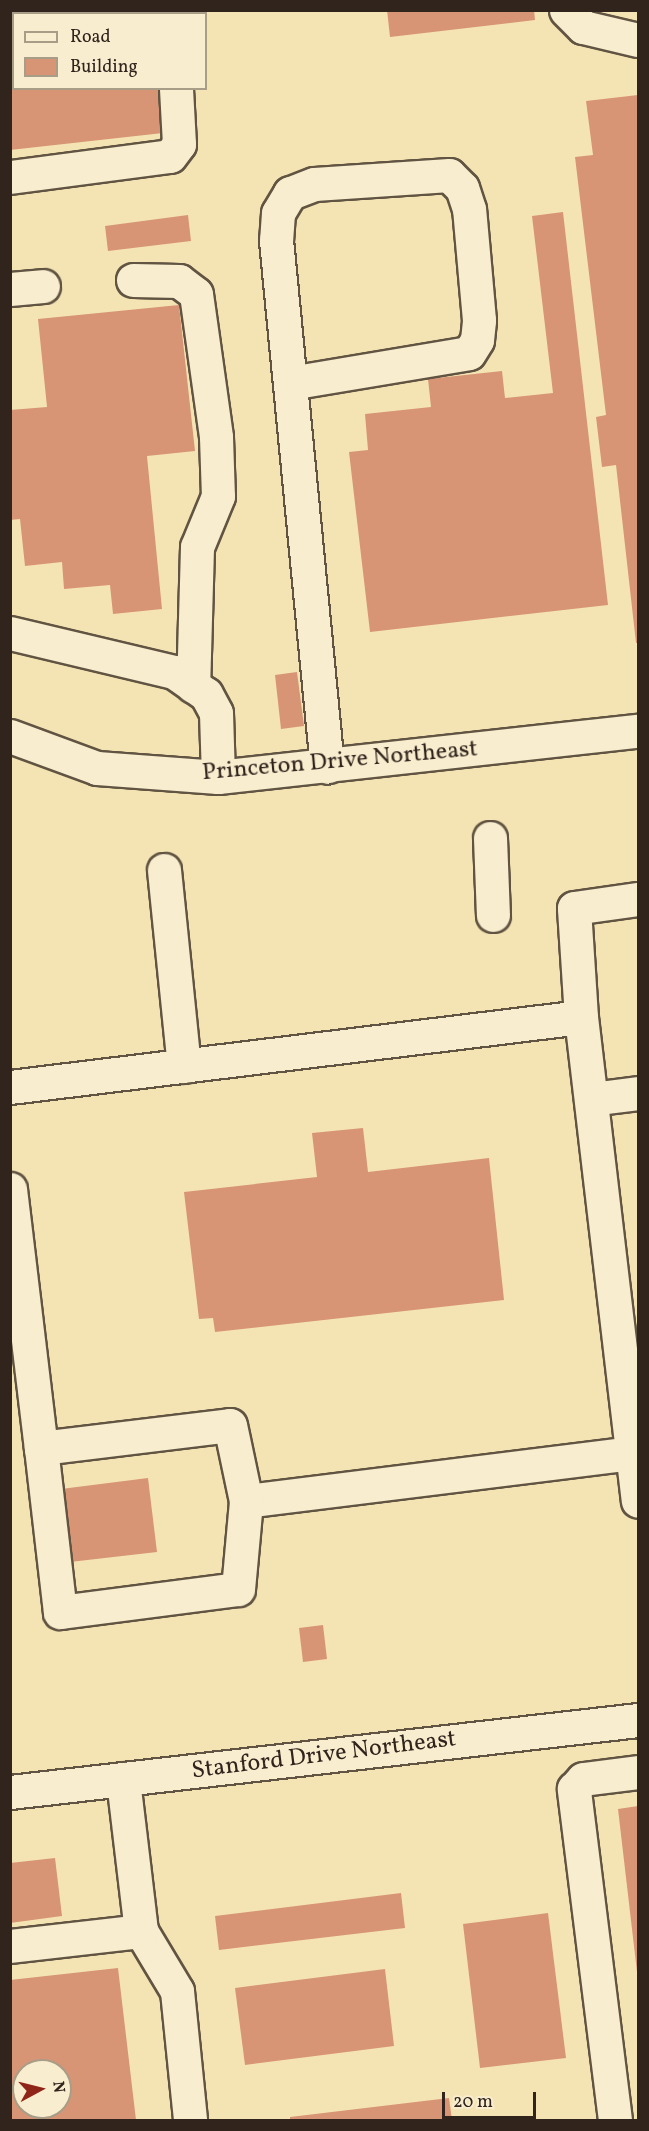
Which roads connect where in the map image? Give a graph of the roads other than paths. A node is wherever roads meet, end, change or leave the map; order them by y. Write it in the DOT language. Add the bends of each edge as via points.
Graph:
graph roads {
  1 [pos="566,10"];
  2 [pos="639,40"];
  3 [pos="176,90"];
  4 [pos="10,177"];
  5 [pos="133,280"];
  6 [pos="43,286"];
  7 [pos="10,289"];
  8 [pos="290,383"];
  9 [pos="10,633"];
  10 [pos="193,686"];
  11 [pos="639,731"];
  12 [pos="10,736"];
  13 [pos="327,767"];
  14 [pos="218,777"];
  15 [pos="489,838"];
  16 [pos="164,870"];
  17 [pos="639,899"];
  18 [pos="493,915"];
  19 [pos="581,1017"];
  20 [pos="184,1066"];
  21 [pos="10,1087"];
  22 [pos="639,1093"];
  23 [pos="591,1099"];
  24 [pos="10,1189"];
  25 [pos="41,1448"];
  26 [pos="633,1453"];
  27 [pos="246,1501"];
  28 [pos="639,1501"];
  29 [pos="639,1720"];
  30 [pos="639,1772"];
  31 [pos="123,1779"];
  32 [pos="10,1791"];
  33 [pos="141,1931"];
  34 [pos="10,1946"];
  35 [pos="190,2121"];
  36 [pos="615,2121"];
  1 -- 2 [label="street" via="583,27"];
  3 -- 4 [label="street" via="179,144 170,156"];
  5 -- 10 [label="street" via="189,285 198,305 216,437 218,496 197,547"];
  6 -- 7 [label="street"];
  8 -- 8 [label="street" via="276,240 278,213 290,193 314,184 449,175 462,188 469,210 479,320 477,340 469,353"];
  8 -- 13 [label="street"];
  9 -- 10 [label="street" via="174,672"];
  10 -- 14 [label="street" via="206,694 216,713"];
  11 -- 13 [label="street, Princeton Drive Northeast"];
  12 -- 14 [label="street, Princeton Drive Northeast" via="98,768"];
  13 -- 14 [label="street, Princeton Drive Northeast"];
  15 -- 18 [label="street"];
  16 -- 20 [label="street"];
  17 -- 19 [label="street" via="574,908"];
  19 -- 20 [label="street"];
  19 -- 23 [label="street"];
  20 -- 21 [label="street"];
  22 -- 23 [label="street"];
  23 -- 26 [label="street"];
  24 -- 25 [label="street"];
  25 -- 27 [label="street" via="230,1425"];
  25 -- 27 [label="street" via="60,1612 238,1589"];
  26 -- 27 [label="street"];
  26 -- 28 [label="street"];
  29 -- 31 [label="street, Stanford Drive Northeast"];
  30 -- 36 [label="street" via="583,1779 574,1789"];
  31 -- 32 [label="street, Stanford Drive Northeast"];
  31 -- 33 [label="street"];
  33 -- 34 [label="street"];
  33 -- 35 [label="street" via="177,1991"];
}
